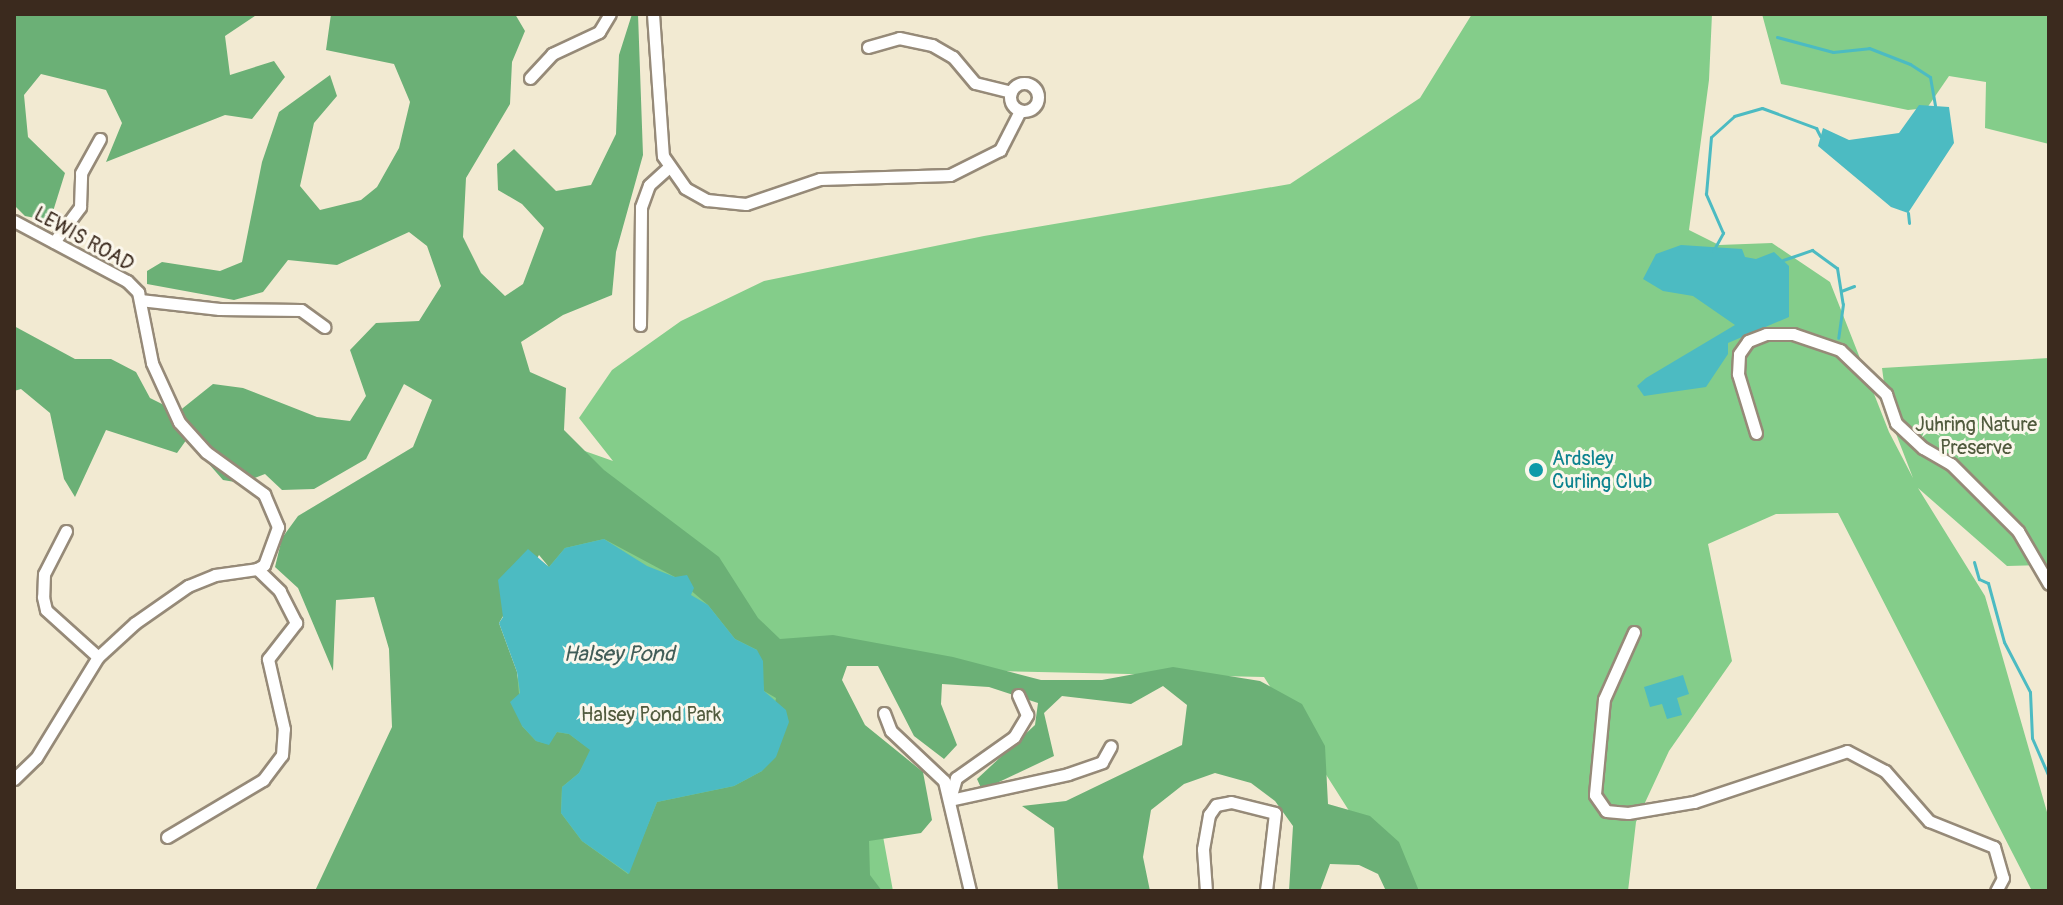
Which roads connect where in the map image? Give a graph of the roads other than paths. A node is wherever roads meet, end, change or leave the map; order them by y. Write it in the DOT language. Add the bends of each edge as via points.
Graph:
graph roads {
  1 [pos="610,14"];
  2 [pos="653,14"];
  3 [pos="868,47"];
  4 [pos="530,78"];
  5 [pos="1011,92"];
  6 [pos="1020,111"];
  7 [pos="100,139"];
  8 [pos="667,169"];
  9 [pos="14,221"];
  10 [pos="54,242"];
  11 [pos="140,300"];
  12 [pos="640,325"];
  13 [pos="324,327"];
  14 [pos="1756,433"];
  15 [pos="66,531"];
  16 [pos="257,569"];
  17 [pos="2049,584"];
  18 [pos="1634,632"];
  19 [pos="98,657"];
  20 [pos="1018,695"];
  21 [pos="884,713"];
  22 [pos="1111,746"];
  23 [pos="14,779"];
  24 [pos="950,800"];
  25 [pos="167,837"];
  26 [pos="970,891"];
  27 [pos="1206,891"];
  28 [pos="1266,891"];
  29 [pos="1996,891"];
  1 -- 4 [label="street" via="599,32 552,54"];
  2 -- 8 [label="street" via="660,143"];
  3 -- 5 [label="street" via="899,38 932,45 953,57 975,83"];
  5 -- 6 [label="street" via="1010,103"];
  5 -- 6 [label="street" via="1022,83 1036,90 1035,106"];
  6 -- 8 [label="street" via="1000,150 965,170 934,177 820,179 735,204 695,195"];
  7 -- 10 [label="street" via="81,173 80,207"];
  8 -- 12 [label="street" via="649,185 641,207"];
  9 -- 10 [label="street, LEWIS ROAD"];
  10 -- 11 [label="street, LEWIS ROAD" via="127,281"];
  11 -- 13 [label="street" via="301,310"];
  11 -- 16 [label="street, LEWIS ROAD" via="152,363 179,422 206,452 264,494 278,527 264,565"];
  14 -- 17 [label="street" via="1738,374 1739,354 1748,341 1766,334 1793,334 1840,350 1886,394 1896,423 1951,464 2018,531"];
  15 -- 19 [label="street" via="44,574 46,610"];
  16 -- 19 [label="street" via="215,575 188,586"];
  16 -- 25 [label="street" via="280,591 296,623 268,659 284,729 282,755 263,780"];
  18 -- 29 [label="street" via="1604,699 1595,795 1606,811 1694,802 1847,751 1893,778 1929,821 1994,847 2003,878"];
  19 -- 23 [label="street" via="43,748"];
  20 -- 24 [label="street" via="1027,715 1014,737 956,778"];
  21 -- 24 [label="street" via="891,731 944,781"];
  22 -- 24 [label="street" via="1102,762 1068,774"];
  24 -- 26 [label="street"];
  27 -- 28 [label="street" via="1203,849 1209,815 1216,805 1231,802 1275,813"];
}
